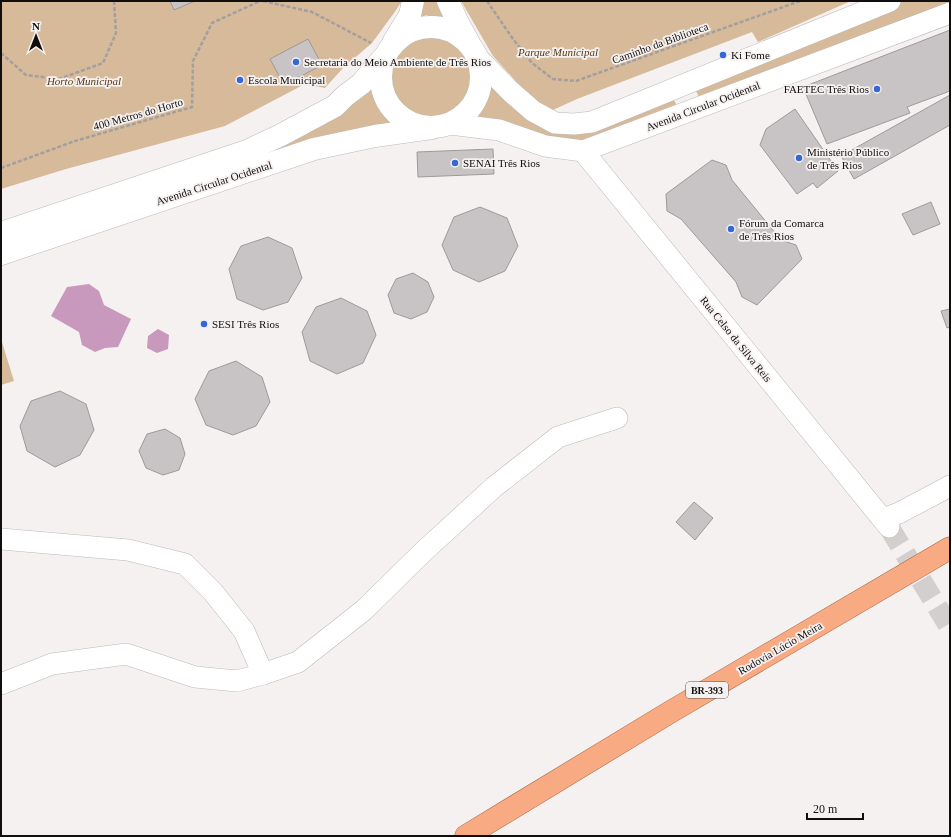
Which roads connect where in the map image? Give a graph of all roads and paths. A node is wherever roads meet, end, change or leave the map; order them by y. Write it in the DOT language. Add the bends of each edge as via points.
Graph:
graph roads {
  1 [pos="114,1"];
  2 [pos="261,1"];
  3 [pos="413,1"];
  4 [pos="448,1"];
  5 [pos="487,1"];
  6 [pos="800,1"];
  7 [pos="890,1"];
  8 [pos="950,13"];
  9 [pos="383,47"];
  10 [pos="474,51"];
  11 [pos="1,53"];
  12 [pos="680,86"];
  13 [pos="691,111"];
  14 [pos="441,126"];
  15 [pos="583,151"];
  16 [pos="1,168"];
  17 [pos="1,233"];
  18 [pos="1,254"];
  19 [pos="617,418"];
  20 [pos="950,486"];
  21 [pos="1,540"];
  22 [pos="950,548"];
  23 [pos="263,674"];
  24 [pos="1,684"];
  25 [pos="466,836"];
  1 -- 11 [label="path" via="116,33 103,64 59,79 26,75"];
  2 -- 9 [label="path, 400 Metros do Horto" via="312,12"];
  2 -- 16 [label="path, 400 Metros do Horto" via="212,22 193,61 192,107 75,141"];
  3 -- 9 [label="street" via="410,15"];
  4 -- 10 [label="street"];
  5 -- 6 [label="path, Caminho da Biblioteca" via="532,64 553,79 576,81"];
  7 -- 12 [label="street"];
  8 -- 13 [label="street, Avenida Circular Ocidental"];
  9 -- 10 [label="street" via="407,32 423,27 440,27 456,33"];
  9 -- 14 [label="street" via="380,73 382,90 388,105 400,117 415,125"];
  9 -- 17 [label="street, Avenida Circular Ocidental" via="361,84 334,106 281,135 247,151"];
  10 -- 12 [label="street" via="510,91 534,111 555,123 592,122"];
  10 -- 14 [label="street" via="482,73 480,89 474,104 464,116"];
  12 -- 13 [label="street"];
  13 -- 15 [label="street, Avenida Circular Ocidental"];
  14 -- 15 [label="street, Avenida Circular Ocidental" via="499,130 545,146"];
  14 -- 18 [label="street, Avenida Circular Ocidental" via="314,149"];
  15 -- 20 [label="street, Rua Celso da Silva Reis" via="886,523"];
  19 -- 23 [label="street" via="558,437 494,486 364,610 298,662"];
  21 -- 23 [label="street" via="128,550 185,564 213,592 244,631"];
  22 -- 25 [label="highway, Rodovia Lúcio Meira / BR-393" via="672,711"];
  23 -- 24 [label="street" via="237,681 195,677 126,654 52,664"];
}
